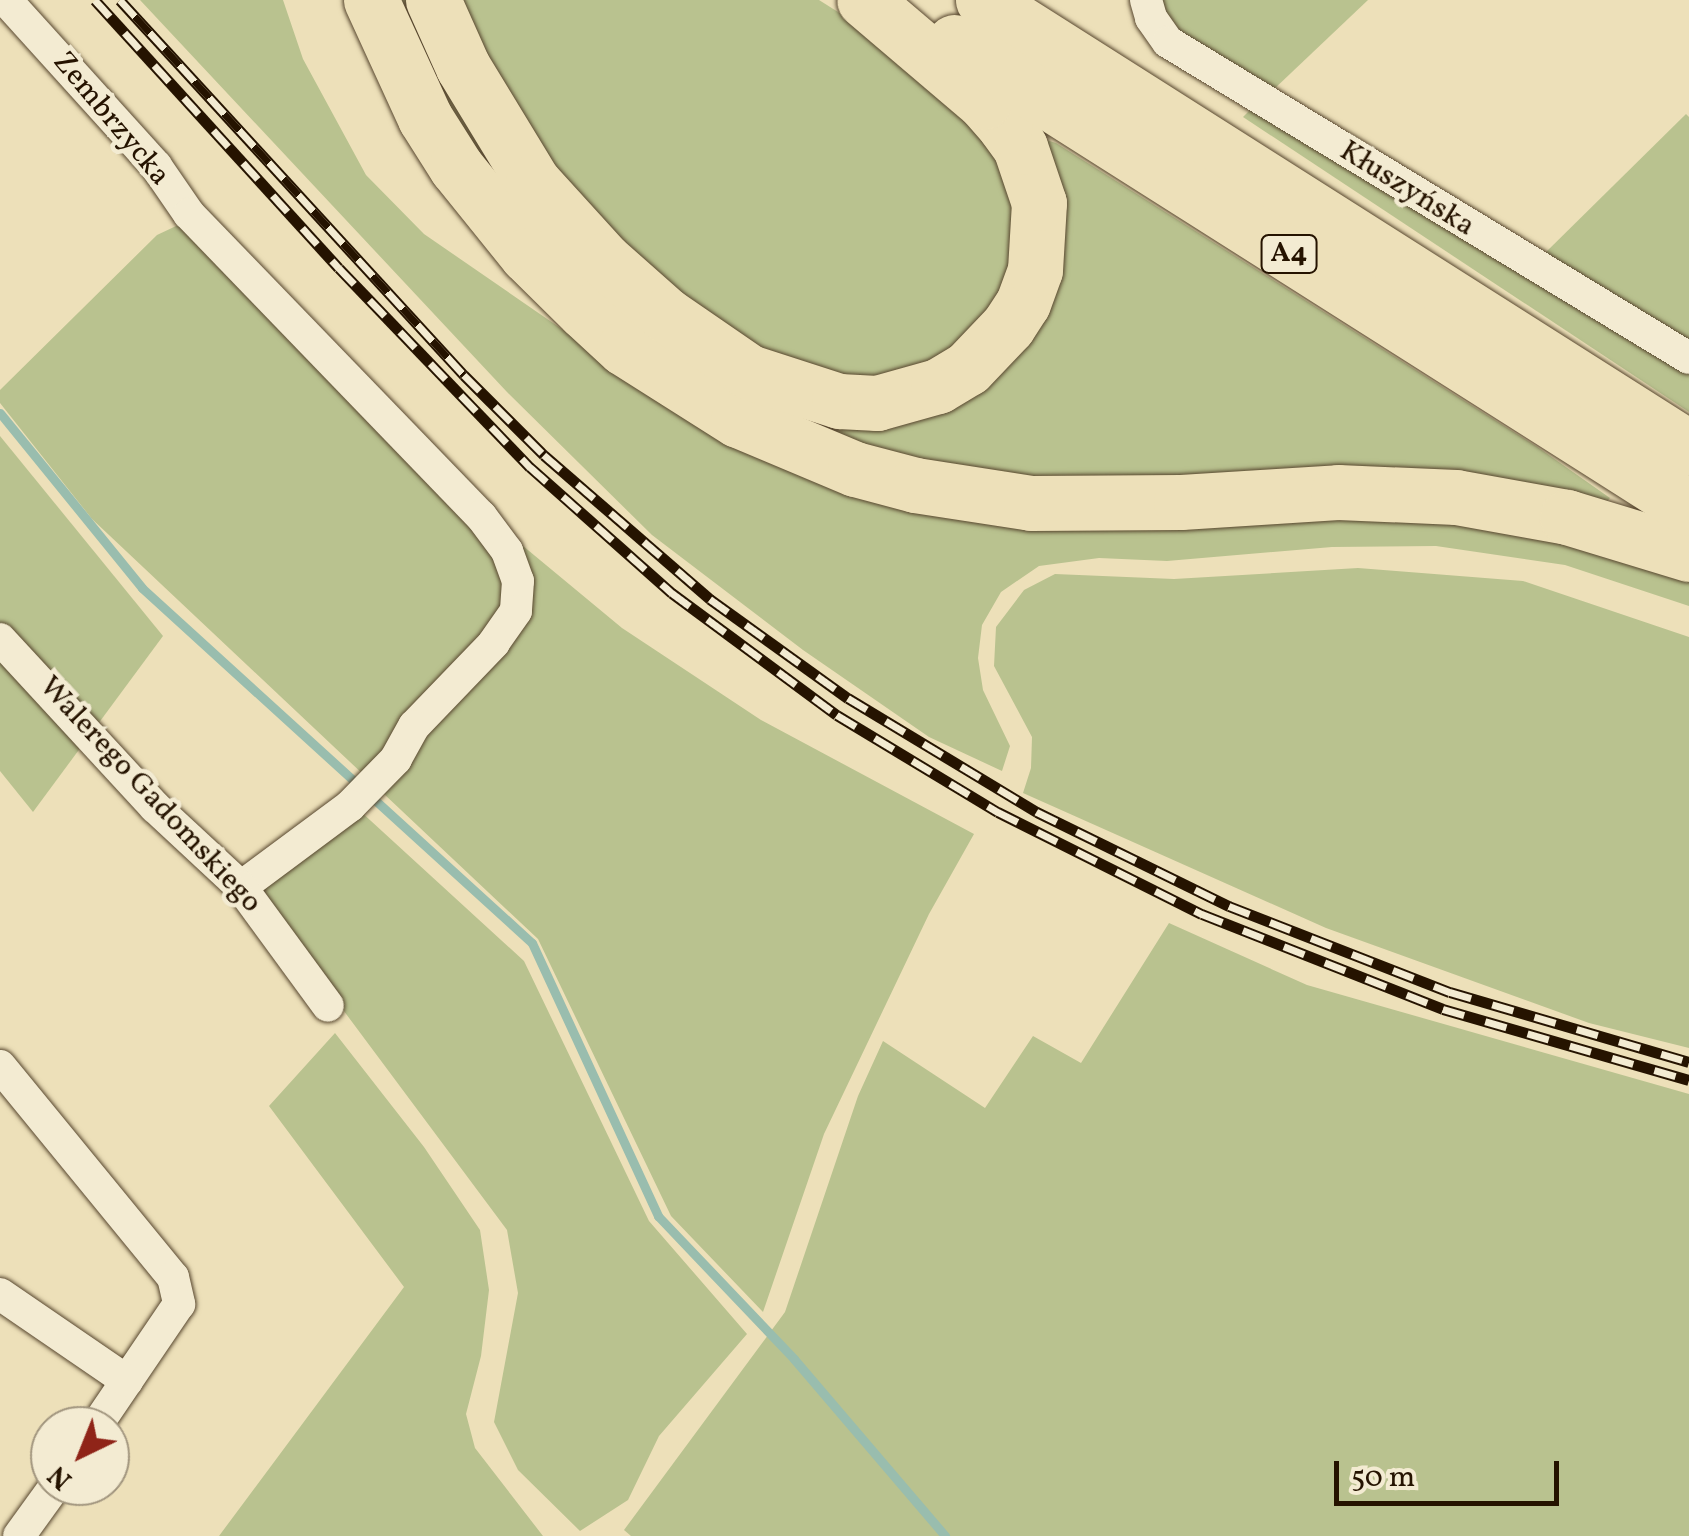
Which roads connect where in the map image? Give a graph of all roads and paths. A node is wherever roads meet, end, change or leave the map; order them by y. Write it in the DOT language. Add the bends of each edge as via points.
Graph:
graph roads {
  1 [pos="6,0"];
  2 [pos="371,0"];
  3 [pos="433,0"];
  4 [pos="864,0"];
  5 [pos="888,0"];
  6 [pos="983,0"];
  7 [pos="1146,0"];
  8 [pos="1689,358"];
  9 [pos="1689,448"];
  10 [pos="1689,508"];
  11 [pos="1689,554"];
  12 [pos="0,638"];
  13 [pos="241,886"];
  14 [pos="328,1006"];
  15 [pos="0,1066"];
  16 [pos="0,1294"];
  17 [pos="127,1381"];
  18 [pos="110,1406"];
  19 [pos="41,1506"];
  20 [pos="19,1536"];
  1 -- 13 [label="street, Zembrzycka" via="156,166 189,214 481,516 507,550 518,581 516,611 494,643 414,726 378,779"];
  2 -- 11 [label="highway" via="425,118 527,254 624,348 738,420 915,485 1032,504 1338,492 1456,497 1567,517"];
  3 -- 4 [label="highway" via="470,81 533,182 604,260 666,315 748,372 839,401 877,403 938,386 978,360 1008,326 1035,270 1039,203 1020,147 1005,126"];
  5 -- 10 [label="highway, A4"];
  6 -- 9 [label="highway, A4"];
  7 -- 8 [label="street, Kłuszyńska" via="1168,42"];
  12 -- 13 [label="street, Walerego Gadomskiego" via="155,808"];
  13 -- 14 [label="street, Walerego Gadomskiego"];
  15 -- 17 [label="street" via="172,1276 179,1304"];
  16 -- 17 [label="street"];
  17 -- 18 [label="street"];
  19 -- 20 [label="street"];
}
